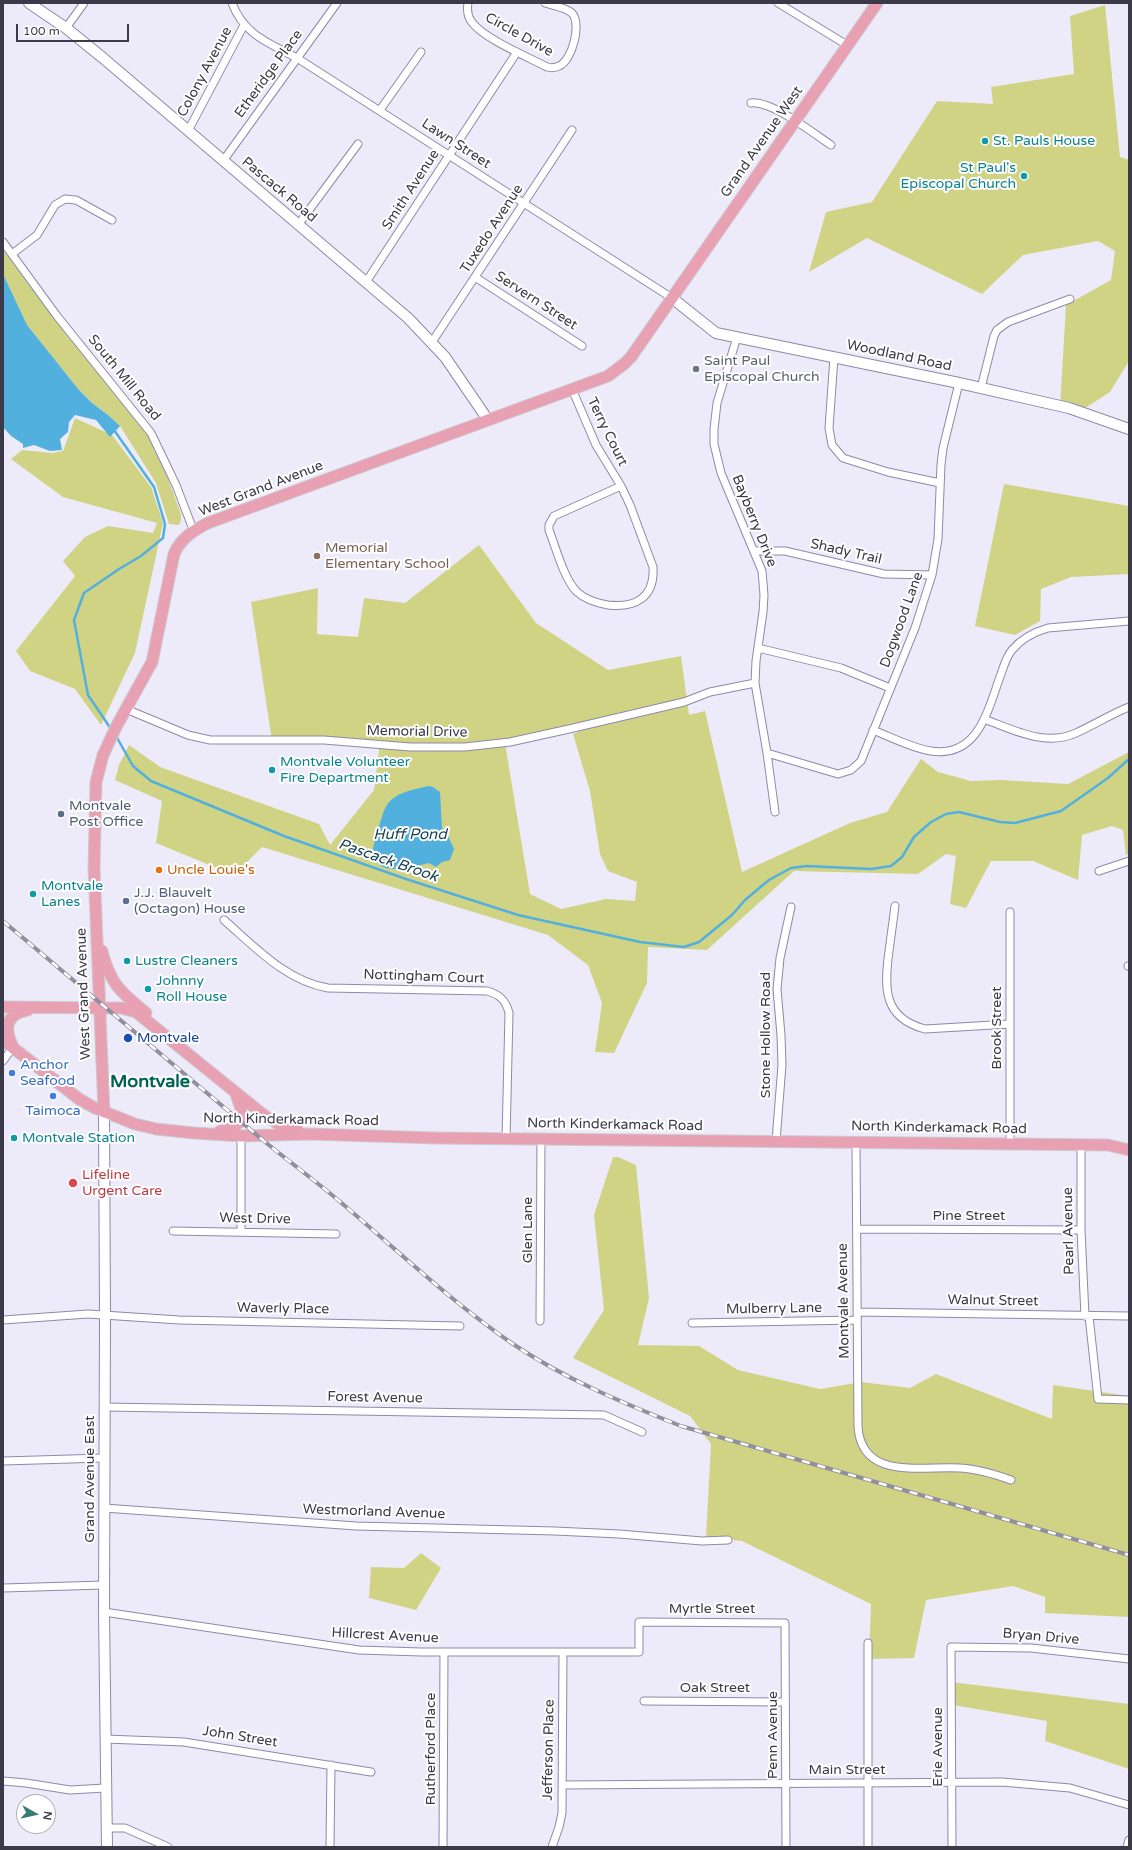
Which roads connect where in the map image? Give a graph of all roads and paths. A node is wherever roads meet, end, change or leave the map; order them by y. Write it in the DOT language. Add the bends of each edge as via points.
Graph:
graph roads {
  1 [pos="29,3"];
  2 [pos="84,3"];
  3 [pos="337,3"];
  4 [pos="468,3"];
  5 [pos="546,3"];
  6 [pos="778,3"];
  7 [pos="877,3"];
  8 [pos="232,5"];
  9 [pos="244,25"];
  10 [pos="66,28"];
  11 [pos="847,45"];
  12 [pos="421,52"];
  13 [pos="517,52"];
  14 [pos="297,58"];
  15 [pos="751,103"];
  16 [pos="380,110"];
  17 [pos="794,121"];
  18 [pos="572,130"];
  19 [pos="188,131"];
  20 [pos="358,144"];
  21 [pos="831,145"];
  22 [pos="449,155"];
  23 [pos="223,160"];
  24 [pos="524,203"];
  25 [pos="112,220"];
  26 [pos="298,225"];
  27 [pos="3,242"];
  28 [pos="12,254"];
  29 [pos="475,277"];
  30 [pos="366,282"];
  31 [pos="672,298"];
  32 [pos="1070,299"];
  33 [pos="737,337"];
  34 [pos="432,342"];
  35 [pos="582,346"];
  36 [pos="834,357"];
  37 [pos="959,383"];
  38 [pos="981,388"];
  39 [pos="572,389"];
  40 [pos="488,420"];
  41 [pos="1129,429"];
  42 [pos="940,483"];
  43 [pos="621,486"];
  44 [pos="194,532"];
  45 [pos="754,551"];
  46 [pos="932,575"];
  47 [pos="1129,621"];
  48 [pos="758,648"];
  49 [pos="754,683"];
  50 [pos="890,688"];
  51 [pos="1129,707"];
  52 [pos="126,709"];
  53 [pos="984,719"];
  54 [pos="873,730"];
  55 [pos="767,753"];
  56 [pos="775,812"];
  57 [pos="1129,861"];
  58 [pos="1099,871"];
  59 [pos="895,906"];
  60 [pos="791,907"];
  61 [pos="1010,912"];
  62 [pos="224,920"];
  63 [pos="97,939"];
  64 [pos="3,1007"];
  65 [pos="40,1008"];
  66 [pos="98,1008"];
  67 [pos="1010,1024"];
  68 [pos="155,1027"];
  69 [pos="3,1040"];
  70 [pos="13,1048"];
  71 [pos="3,1061"];
  72 [pos="236,1093"];
  73 [pos="104,1112"];
  74 [pos="242,1121"];
  75 [pos="194,1133"];
  76 [pos="310,1134"];
  77 [pos="241,1136"];
  78 [pos="506,1138"];
  79 [pos="541,1139"];
  80 [pos="776,1141"];
  81 [pos="856,1142"];
  82 [pos="1129,1143"];
  83 [pos="1010,1144"];
  84 [pos="1081,1145"];
  85 [pos="1108,1145"];
  86 [pos="1129,1150"];
  87 [pos="857,1229"];
  88 [pos="1081,1230"];
  89 [pos="173,1231"];
  90 [pos="241,1232"];
  91 [pos="336,1234"];
  92 [pos="857,1312"];
  93 [pos="105,1316"];
  94 [pos="1087,1316"];
  95 [pos="1129,1316"];
  96 [pos="3,1320"];
  97 [pos="857,1320"];
  98 [pos="540,1321"];
  99 [pos="692,1323"];
  100 [pos="460,1326"];
  101 [pos="1129,1400"];
  102 [pos="105,1407"];
  103 [pos="642,1432"];
  104 [pos="104,1458"];
  105 [pos="3,1461"];
  106 [pos="1011,1480"];
  107 [pos="104,1508"];
  108 [pos="728,1540"];
  109 [pos="104,1585"];
  110 [pos="3,1588"];
  111 [pos="104,1612"];
  112 [pos="639,1622"];
  113 [pos="785,1622"];
  114 [pos="868,1643"];
  115 [pos="951,1647"];
  116 [pos="444,1652"];
  117 [pos="563,1652"];
  118 [pos="1129,1659"];
  119 [pos="644,1701"];
  120 [pos="785,1702"];
  121 [pos="104,1739"];
  122 [pos="331,1764"];
  123 [pos="371,1772"];
  124 [pos="3,1781"];
  125 [pos="868,1782"];
  126 [pos="951,1782"];
  127 [pos="786,1783"];
  128 [pos="562,1785"];
  129 [pos="105,1788"];
  130 [pos="1129,1805"];
  131 [pos="107,1828"];
  132 [pos="1129,1840"];
  133 [pos="107,1847"];
  134 [pos="168,1847"];
  135 [pos="330,1847"];
  136 [pos="443,1847"];
  137 [pos="552,1847"];
  138 [pos="786,1847"];
  139 [pos="868,1847"];
  140 [pos="952,1847"];
  141 [pos="1127,1847"];
  1 -- 10 [label="street, Pascack Road"];
  2 -- 10 [label="street"];
  3 -- 14 [label="street, Etheridge Place"];
  4 -- 13 [label="street, Circle Drive" via="468,15 476,27"];
  5 -- 13 [label="street, Circle Drive" via="567,10 575,18 577,30 567,59 559,67 547,67"];
  6 -- 11 [label="street"];
  7 -- 11 [label="main road, Grand Avenue West"];
  8 -- 9 [label="street, Lawn Street"];
  9 -- 14 [label="street, Lawn Street" via="257,37"];
  9 -- 19 [label="street, Colony Avenue"];
  10 -- 19 [label="street, Pascack Road"];
  11 -- 17 [label="main road, Grand Avenue West"];
  12 -- 16 [label="street"];
  13 -- 22 [label="street, Smith Avenue"];
  14 -- 16 [label="street, Lawn Street"];
  14 -- 23 [label="street, Etheridge Place"];
  15 -- 17 [label="street" via="763,103"];
  16 -- 22 [label="street, Lawn Street"];
  17 -- 21 [label="street"];
  17 -- 31 [label="main road, Grand Avenue West"];
  18 -- 24 [label="street, Tuxedo Avenue"];
  19 -- 23 [label="street, Pascack Road"];
  20 -- 26 [label="street"];
  22 -- 24 [label="street, Lawn Street"];
  22 -- 30 [label="street, Smith Avenue"];
  23 -- 26 [label="street, Pascack Road"];
  24 -- 29 [label="street, Tuxedo Avenue"];
  24 -- 31 [label="street, Lawn Street"];
  25 -- 28 [label="street" via="76,200 65,199 55,205 37,235"];
  26 -- 30 [label="street, Pascack Road"];
  27 -- 28 [label="street, South Mill Road"];
  28 -- 44 [label="street, South Mill Road" via="57,316 151,433"];
  29 -- 34 [label="street, Tuxedo Avenue"];
  29 -- 35 [label="street, Servern Street"];
  30 -- 34 [label="street, Pascack Road"];
  31 -- 33 [label="street, Woodland Road" via="716,333"];
  31 -- 39 [label="main road, West Grand Avenue" via="624,364 608,376"];
  32 -- 38 [label="street" via="1008,322 997,330"];
  33 -- 36 [label="street, Woodland Road"];
  33 -- 45 [label="street, Bayberry Drive" via="717,403 714,444 721,474"];
  34 -- 40 [label="street, Pascack Road"];
  36 -- 37 [label="street, Woodland Road"];
  36 -- 42 [label="street" via="829,428 835,451 843,458 888,472"];
  37 -- 38 [label="street, Woodland Road"];
  37 -- 42 [label="street, Dogwood Lane" via="943,448"];
  38 -- 41 [label="street, Woodland Road" via="1069,408"];
  39 -- 40 [label="main road, West Grand Avenue"];
  39 -- 43 [label="street, Terry Court" via="596,445"];
  40 -- 44 [label="main road, West Grand Avenue" via="208,523"];
  42 -- 46 [label="street, Dogwood Lane" via="938,539"];
  43 -- 43 [label="street, Terry Court" via="636,519 653,567 653,576 649,591 632,605 599,604 576,591 569,580 549,525 554,516"];
  44 -- 52 [label="main road, West Grand Avenue" via="182,540 174,554 152,662"];
  45 -- 46 [label="street, Shady Trail" via="785,551 884,574"];
  45 -- 48 [label="street, Bayberry Drive" via="762,571 764,595"];
  46 -- 50 [label="street, Dogwood Lane" via="924,605"];
  47 -- 53 [label="street" via="1048,628 1028,636 1007,657"];
  48 -- 49 [label="street, Bayberry Drive"];
  48 -- 50 [label="street" via="835,666"];
  49 -- 52 [label="street, Memorial Drive" via="569,729 510,742 465,747 410,747 324,740 210,740 188,735"];
  49 -- 55 [label="street, Bayberry Drive"];
  50 -- 54 [label="street, Dogwood Lane"];
  51 -- 53 [label="street" via="1074,734 1054,738 1031,737"];
  52 -- 63 [label="main road, West Grand Avenue" via="103,755 96,782 94,868"];
  53 -- 54 [label="street" via="980,729 966,743 949,751 939,752 923,749"];
  54 -- 55 [label="street, Dogwood Lane" via="861,760 844,773 831,773"];
  55 -- 56 [label="street, Bayberry Drive"];
  57 -- 58 [label="street"];
  59 -- 67 [label="street" via="885,988 892,1009 900,1017 925,1029"];
  60 -- 80 [label="street, Stone Hollow Road" via="780,958 777,989 782,1065"];
  61 -- 67 [label="street, Brook Street"];
  62 -- 78 [label="street, Nottingham Court" via="283,970 316,986 486,991 499,996 504,1000 509,1013"];
  63 -- 66 [label="main road, West Grand Avenue"];
  63 -- 68 [label="main road" via="113,981 149,1016"];
  64 -- 65 [label="main road"];
  65 -- 66 [label="main road"];
  65 -- 70 [label="main road" via="13,1016 8,1025 7,1036"];
  66 -- 68 [label="main road" via="121,1008 136,1012"];
  66 -- 73 [label="main road, West Grand Avenue"];
  67 -- 83 [label="street, Brook Street"];
  68 -- 72 [label="main road"];
  69 -- 70 [label="main road, North Kinderkamack Road"];
  70 -- 71 [label="street"];
  70 -- 73 [label="main road, North Kinderkamack Road" via="79,1098"];
  72 -- 74 [label="main road" via="242,1109"];
  72 -- 76 [label="main road" via="280,1125"];
  73 -- 75 [label="main road, North Kinderkamack Road" via="156,1129"];
  73 -- 93 [label="street, Grand Avenue East"];
  74 -- 75 [label="main road" via="226,1131"];
  74 -- 77 [label="main road"];
  75 -- 77 [label="main road, North Kinderkamack Road"];
  76 -- 77 [label="main road, North Kinderkamack Road"];
  76 -- 78 [label="main road, North Kinderkamack Road"];
  77 -- 90 [label="street"];
  78 -- 79 [label="main road, North Kinderkamack Road"];
  79 -- 80 [label="main road, North Kinderkamack Road"];
  79 -- 98 [label="street, Glen Lane"];
  80 -- 81 [label="main road, North Kinderkamack Road"];
  81 -- 83 [label="main road, North Kinderkamack Road"];
  81 -- 87 [label="street, Montvale Avenue"];
  82 -- 85 [label="street"];
  83 -- 84 [label="main road, North Kinderkamack Road"];
  84 -- 85 [label="main road, North Kinderkamack Road"];
  84 -- 88 [label="street, Pearl Avenue"];
  85 -- 86 [label="main road, North Kinderkamack Road"];
  87 -- 88 [label="street, Pine Street"];
  87 -- 92 [label="street, Montvale Avenue"];
  88 -- 94 [label="street, Pearl Avenue"];
  89 -- 90 [label="street, West Drive"];
  90 -- 91 [label="street, West Drive"];
  92 -- 94 [label="street, Walnut Street"];
  92 -- 97 [label="street, Montvale Avenue"];
  93 -- 96 [label="street, Waverly Place" via="88,1314"];
  93 -- 100 [label="street, Waverly Place"];
  93 -- 102 [label="street, Grand Avenue East"];
  94 -- 95 [label="street, Walnut Street"];
  94 -- 101 [label="street, Pearl Avenue" via="1098,1399"];
  97 -- 99 [label="street, Mulberry Lane"];
  97 -- 106 [label="street, Montvale Avenue" via="859,1432 863,1445 871,1457 890,1467 972,1469"];
  102 -- 103 [label="street, Forest Avenue" via="604,1415"];
  102 -- 104 [label="street, Grand Avenue East"];
  104 -- 105 [label="street"];
  104 -- 107 [label="street, Grand Avenue East"];
  107 -- 108 [label="street, Westmorland Avenue" via="356,1526 555,1531 702,1541"];
  107 -- 109 [label="street, Grand Avenue East"];
  109 -- 110 [label="street"];
  109 -- 111 [label="street, Grand Avenue East"];
  111 -- 116 [label="street, Hillcrest Avenue" via="328,1647 390,1652"];
  111 -- 121 [label="street, Grand Avenue East"];
  112 -- 113 [label="street, Myrtle Street"];
  112 -- 117 [label="street, Hillcrest Avenue" via="639,1652"];
  113 -- 120 [label="street, Penn Avenue"];
  114 -- 125 [label="street"];
  115 -- 118 [label="street, Bryan Drive" via="1031,1648"];
  115 -- 126 [label="street, Erie Avenue"];
  116 -- 117 [label="street, Hillcrest Avenue"];
  116 -- 136 [label="street, Rutherford Place"];
  117 -- 128 [label="street, Jefferson Place"];
  119 -- 120 [label="street, Oak Street"];
  120 -- 127 [label="street, Penn Avenue"];
  121 -- 122 [label="street, John Street" via="184,1742"];
  121 -- 129 [label="street, Grand Avenue East"];
  122 -- 123 [label="street, John Street"];
  122 -- 135 [label="street"];
  124 -- 129 [label="street" via="70,1790"];
  125 -- 126 [label="street, Main Street"];
  125 -- 127 [label="street, Main Street"];
  125 -- 139 [label="street"];
  126 -- 130 [label="street, Main Street" via="1047,1785 1082,1791"];
  126 -- 140 [label="street, Erie Avenue"];
  127 -- 128 [label="street, Main Street"];
  127 -- 138 [label="street, Penn Avenue"];
  128 -- 137 [label="street, Jefferson Place" via="562,1813"];
  129 -- 131 [label="street, Grand Avenue East"];
  131 -- 133 [label="street, Grand Avenue East"];
  131 -- 134 [label="street" via="125,1828"];
  132 -- 141 [label="street"];
}
